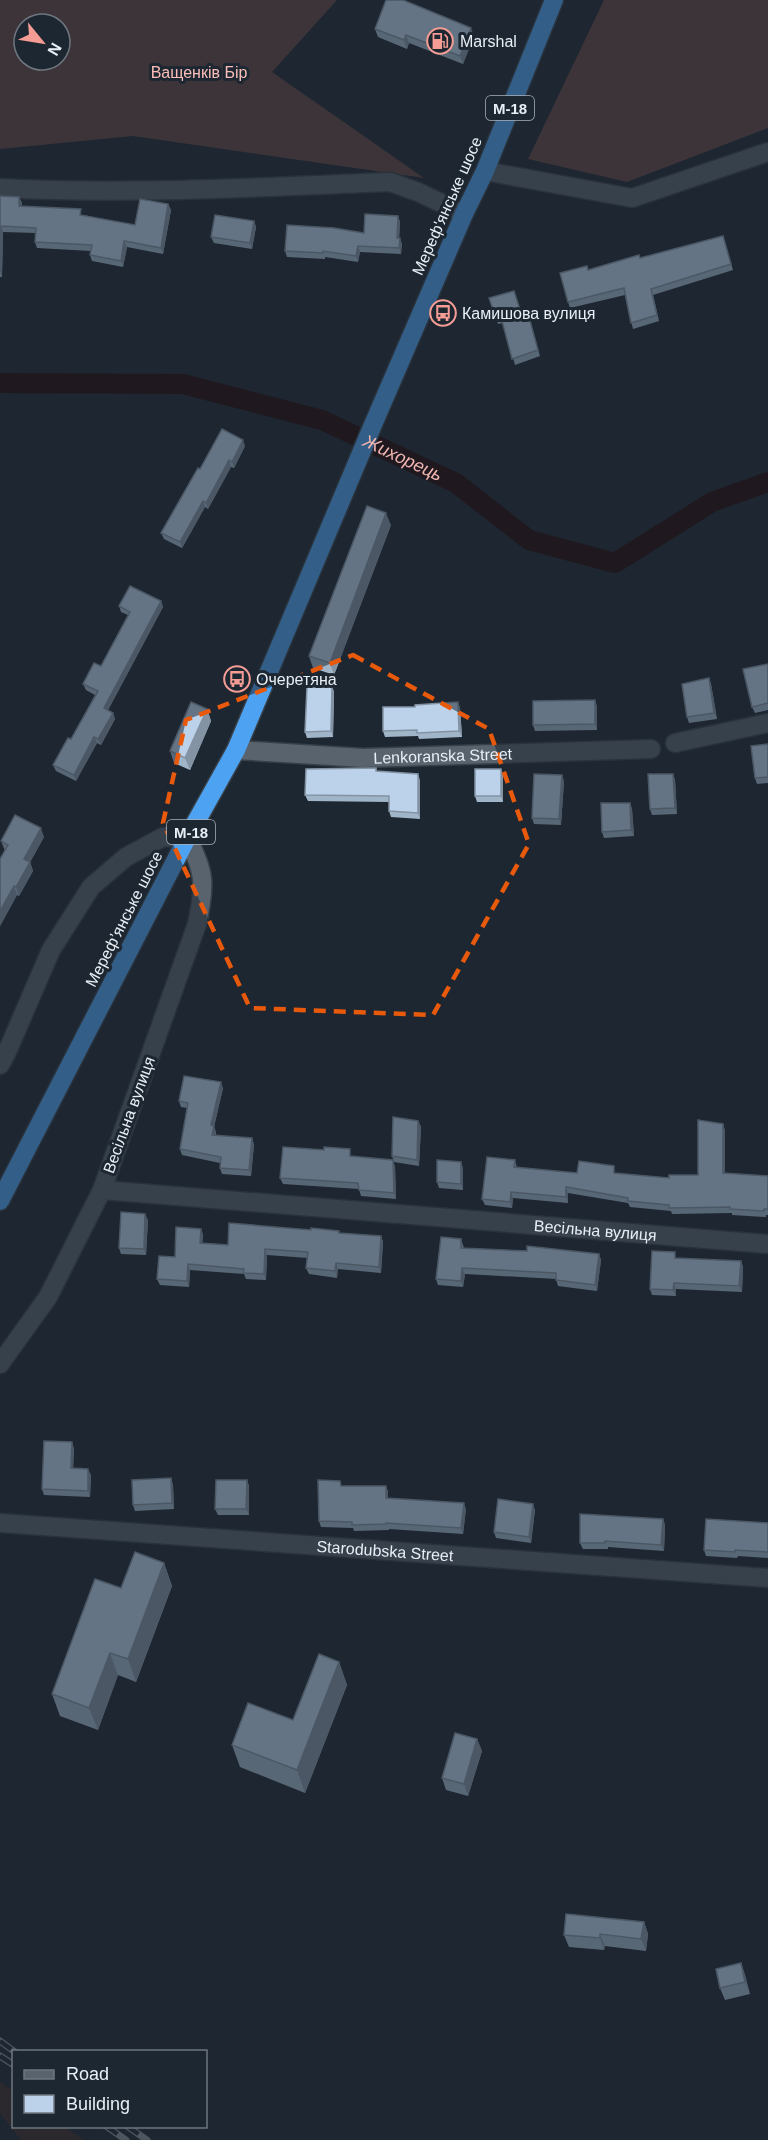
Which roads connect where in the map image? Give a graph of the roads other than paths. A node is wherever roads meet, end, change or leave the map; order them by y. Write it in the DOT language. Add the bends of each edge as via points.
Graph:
graph roads {
  1 [pos="554,0"];
  2 [pos="768,152"];
  3 [pos="485,171"];
  4 [pos="0,188"];
  5 [pos="464,214"];
  6 [pos="360,453"];
  7 [pos="768,723"];
  8 [pos="675,743"];
  9 [pos="651,749"];
  10 [pos="236,750"];
  11 [pos="187,838"];
  12 [pos="0,1065"];
  13 [pos="102,1190"];
  14 [pos="0,1201"];
  15 [pos="768,1244"];
  16 [pos="0,1364"];
  17 [pos="0,1523"];
  18 [pos="768,1578"];
  1 -- 3 [label="highway, Мереф'янське шосе / М-18"];
  2 -- 3 [label="street" via="632,198"];
  3 -- 5 [label="highway, Мереф'янське шосе / М-18"];
  4 -- 5 [label="street" via="155,190 390,182"];
  5 -- 6 [label="highway, Мереф'янське шосе / М-18"];
  6 -- 10 [label="highway, Мереф’янське шосе / М-18"];
  7 -- 8 [label="street"];
  9 -- 10 [label="street, Lenkoranska Street" via="363,759"];
  10 -- 11 [label="highway, Мереф’янське шосе / М-18"];
  11 -- 12 [label="street" via="163,837 126,857 91,887 51,950"];
  11 -- 13 [label="street, Весільна вулиця" via="200,861 204,894 197,924"];
  11 -- 14 [label="highway, Мереф’янське шосе / М-18"];
  13 -- 15 [label="street, Весільна вулиця"];
  13 -- 16 [label="street" via="48,1297"];
  17 -- 18 [label="street, Starodubska Street"];
}
